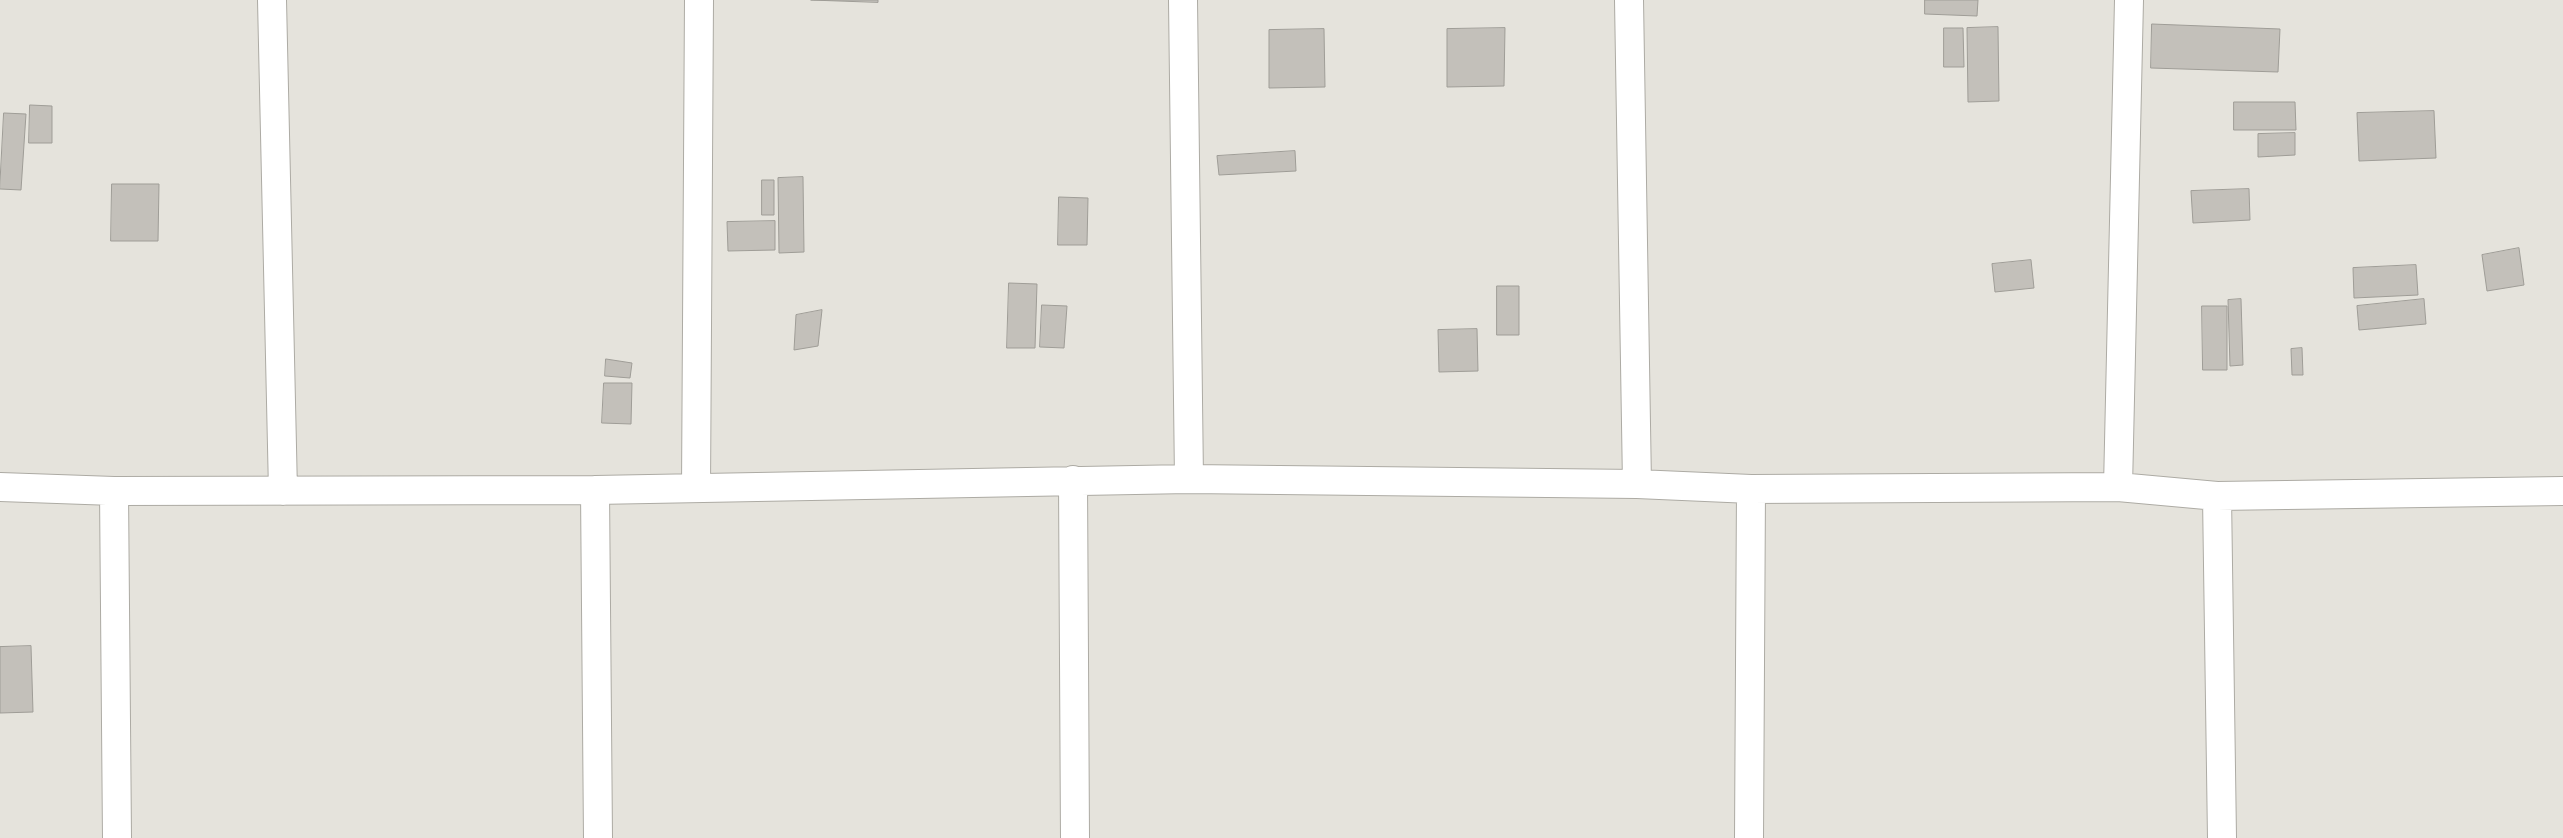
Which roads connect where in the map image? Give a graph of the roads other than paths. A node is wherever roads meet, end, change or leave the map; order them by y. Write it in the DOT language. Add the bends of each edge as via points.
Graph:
graph roads {
  1 [pos="272,0"];
  2 [pos="699,0"];
  3 [pos="1183,0"];
  4 [pos="1629,0"];
  5 [pos="2129,0"];
  6 [pos="1189,479"];
  7 [pos="1073,480"];
  8 [pos="1637,484"];
  9 [pos="0,487"];
  10 [pos="696,488"];
  11 [pos="2118,488"];
  12 [pos="1751,489"];
  13 [pos="595,490"];
  14 [pos="114,491"];
  15 [pos="283,491"];
  16 [pos="2563,491"];
  17 [pos="2217,496"];
  18 [pos="117,838"];
  19 [pos="598,838"];
  20 [pos="1075,838"];
  21 [pos="1749,838"];
  22 [pos="2222,838"];
  1 -- 15 [label="street"];
  2 -- 10 [label="street"];
  3 -- 6 [label="street"];
  4 -- 8 [label="street"];
  5 -- 11 [label="street"];
  6 -- 7 [label="street"];
  6 -- 8 [label="street"];
  7 -- 10 [label="street"];
  7 -- 20 [label="street"];
  8 -- 12 [label="street"];
  9 -- 14 [label="street"];
  10 -- 13 [label="street"];
  11 -- 12 [label="street"];
  11 -- 17 [label="street"];
  12 -- 21 [label="street"];
  13 -- 15 [label="street"];
  13 -- 19 [label="street"];
  14 -- 15 [label="street"];
  14 -- 18 [label="street"];
  16 -- 17 [label="street"];
  17 -- 22 [label="street"];
}
